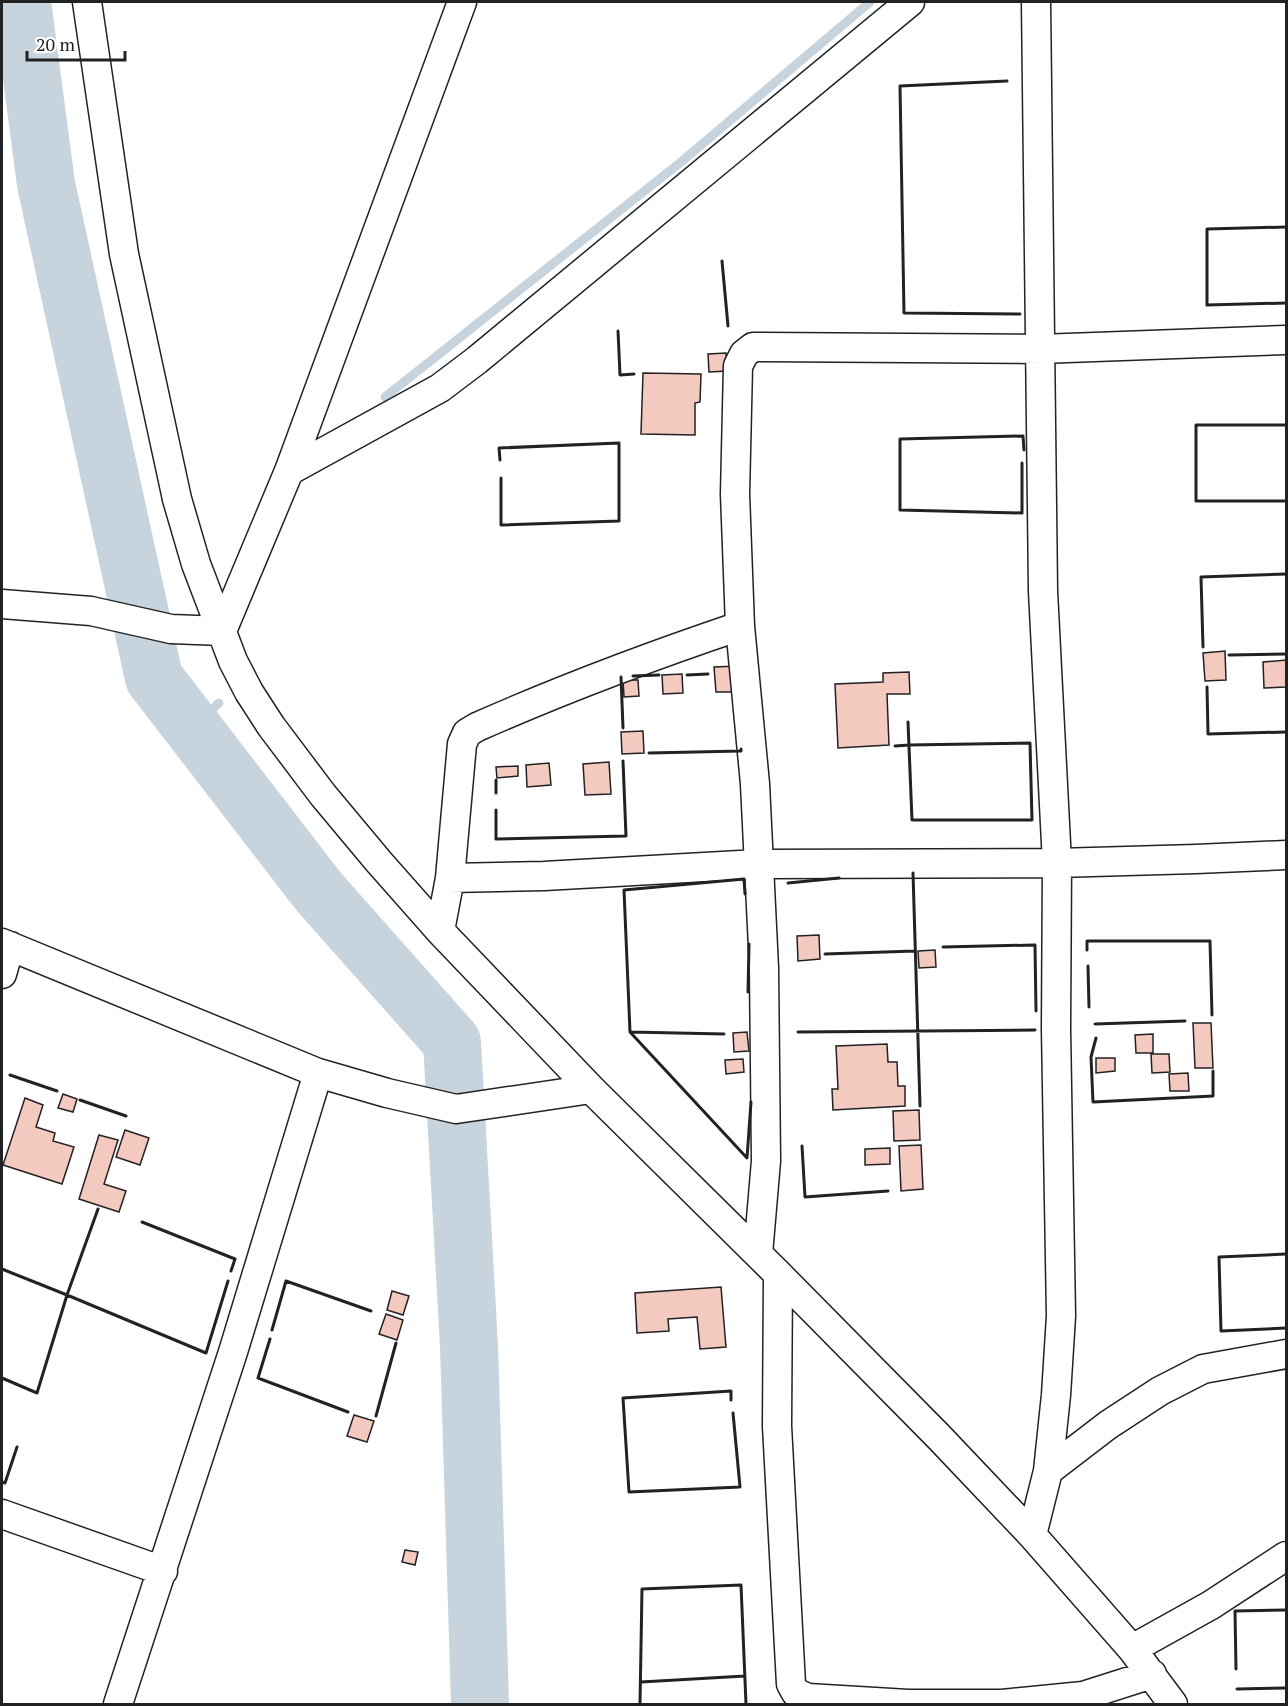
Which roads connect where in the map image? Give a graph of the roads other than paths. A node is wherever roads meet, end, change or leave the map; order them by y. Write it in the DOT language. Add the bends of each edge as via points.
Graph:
graph roads {
  1 [pos="87,2"];
  2 [pos="462,2"];
  3 [pos="910,2"];
  4 [pos="1036,2"];
  5 [pos="1287,340"];
  6 [pos="1040,349"];
  7 [pos="289,471"];
  8 [pos="2,604"];
  9 [pos="740,626"];
  10 [pos="222,631"];
  11 [pos="1287,855"];
  12 [pos="1057,863"];
  13 [pos="758,864"];
  14 [pos="450,878"];
  15 [pos="440,931"];
  16 [pos="6,945"];
  17 [pos="2,974"];
  18 [pos="318,1073"];
  19 [pos="591,1089"];
  20 [pos="758,1254"];
  21 [pos="778,1274"];
  22 [pos="1287,1354"];
  23 [pos="1048,1471"];
  24 [pos="2,1514"];
  25 [pos="1032,1535"];
  26 [pos="1287,1556"];
  27 [pos="163,1571"];
  28 [pos="1132,1649"];
  29 [pos="1152,1674"];
  30 [pos="1083,1700"];
  31 [pos="118,1704"];
  32 [pos="1173,1704"];
  1 -- 10 [label="street" via="124,254 143,346 177,499"];
  2 -- 7 [label="street"];
  3 -- 7 [label="street" via="440,388"];
  4 -- 6 [label="street"];
  5 -- 6 [label="street"];
  6 -- 9 [label="street" via="753,347 744,354 738,366 735,494"];
  6 -- 12 [label="street" via="1043,591"];
  7 -- 10 [label="street"];
  8 -- 10 [label="street" via="91,611 171,629"];
  9 -- 13 [label="street" via="755,784"];
  9 -- 14 [label="street" via="557,691 467,733 462,744"];
  10 -- 15 [label="street" via="233,661 271,726 323,795"];
  11 -- 12 [label="street"];
  12 -- 13 [label="street"];
  12 -- 23 [label="street" via="1061,1316"];
  13 -- 14 [label="street"];
  13 -- 20 [label="street" via="764,968 766,1161"];
  14 -- 15 [label="street"];
  15 -- 19 [label="street"];
  16 -- 17 [label="street"];
  16 -- 18 [label="street"];
  18 -- 19 [label="street" via="456,1109"];
  18 -- 27 [label="street"];
  19 -- 20 [label="street"];
  20 -- 21 [label="street"];
  21 -- 25 [label="street"];
  21 -- 30 [label="street" via="777,1426 791,1672 796,1693 807,1698 908,1704"];
  22 -- 23 [label="street" via="1203,1369 1108,1425"];
  23 -- 25 [label="street"];
  24 -- 27 [label="street"];
  25 -- 28 [label="street"];
  26 -- 28 [label="street"];
  27 -- 31 [label="street"];
  28 -- 29 [label="street"];
  29 -- 30 [label="street"];
  29 -- 32 [label="street"];
}
